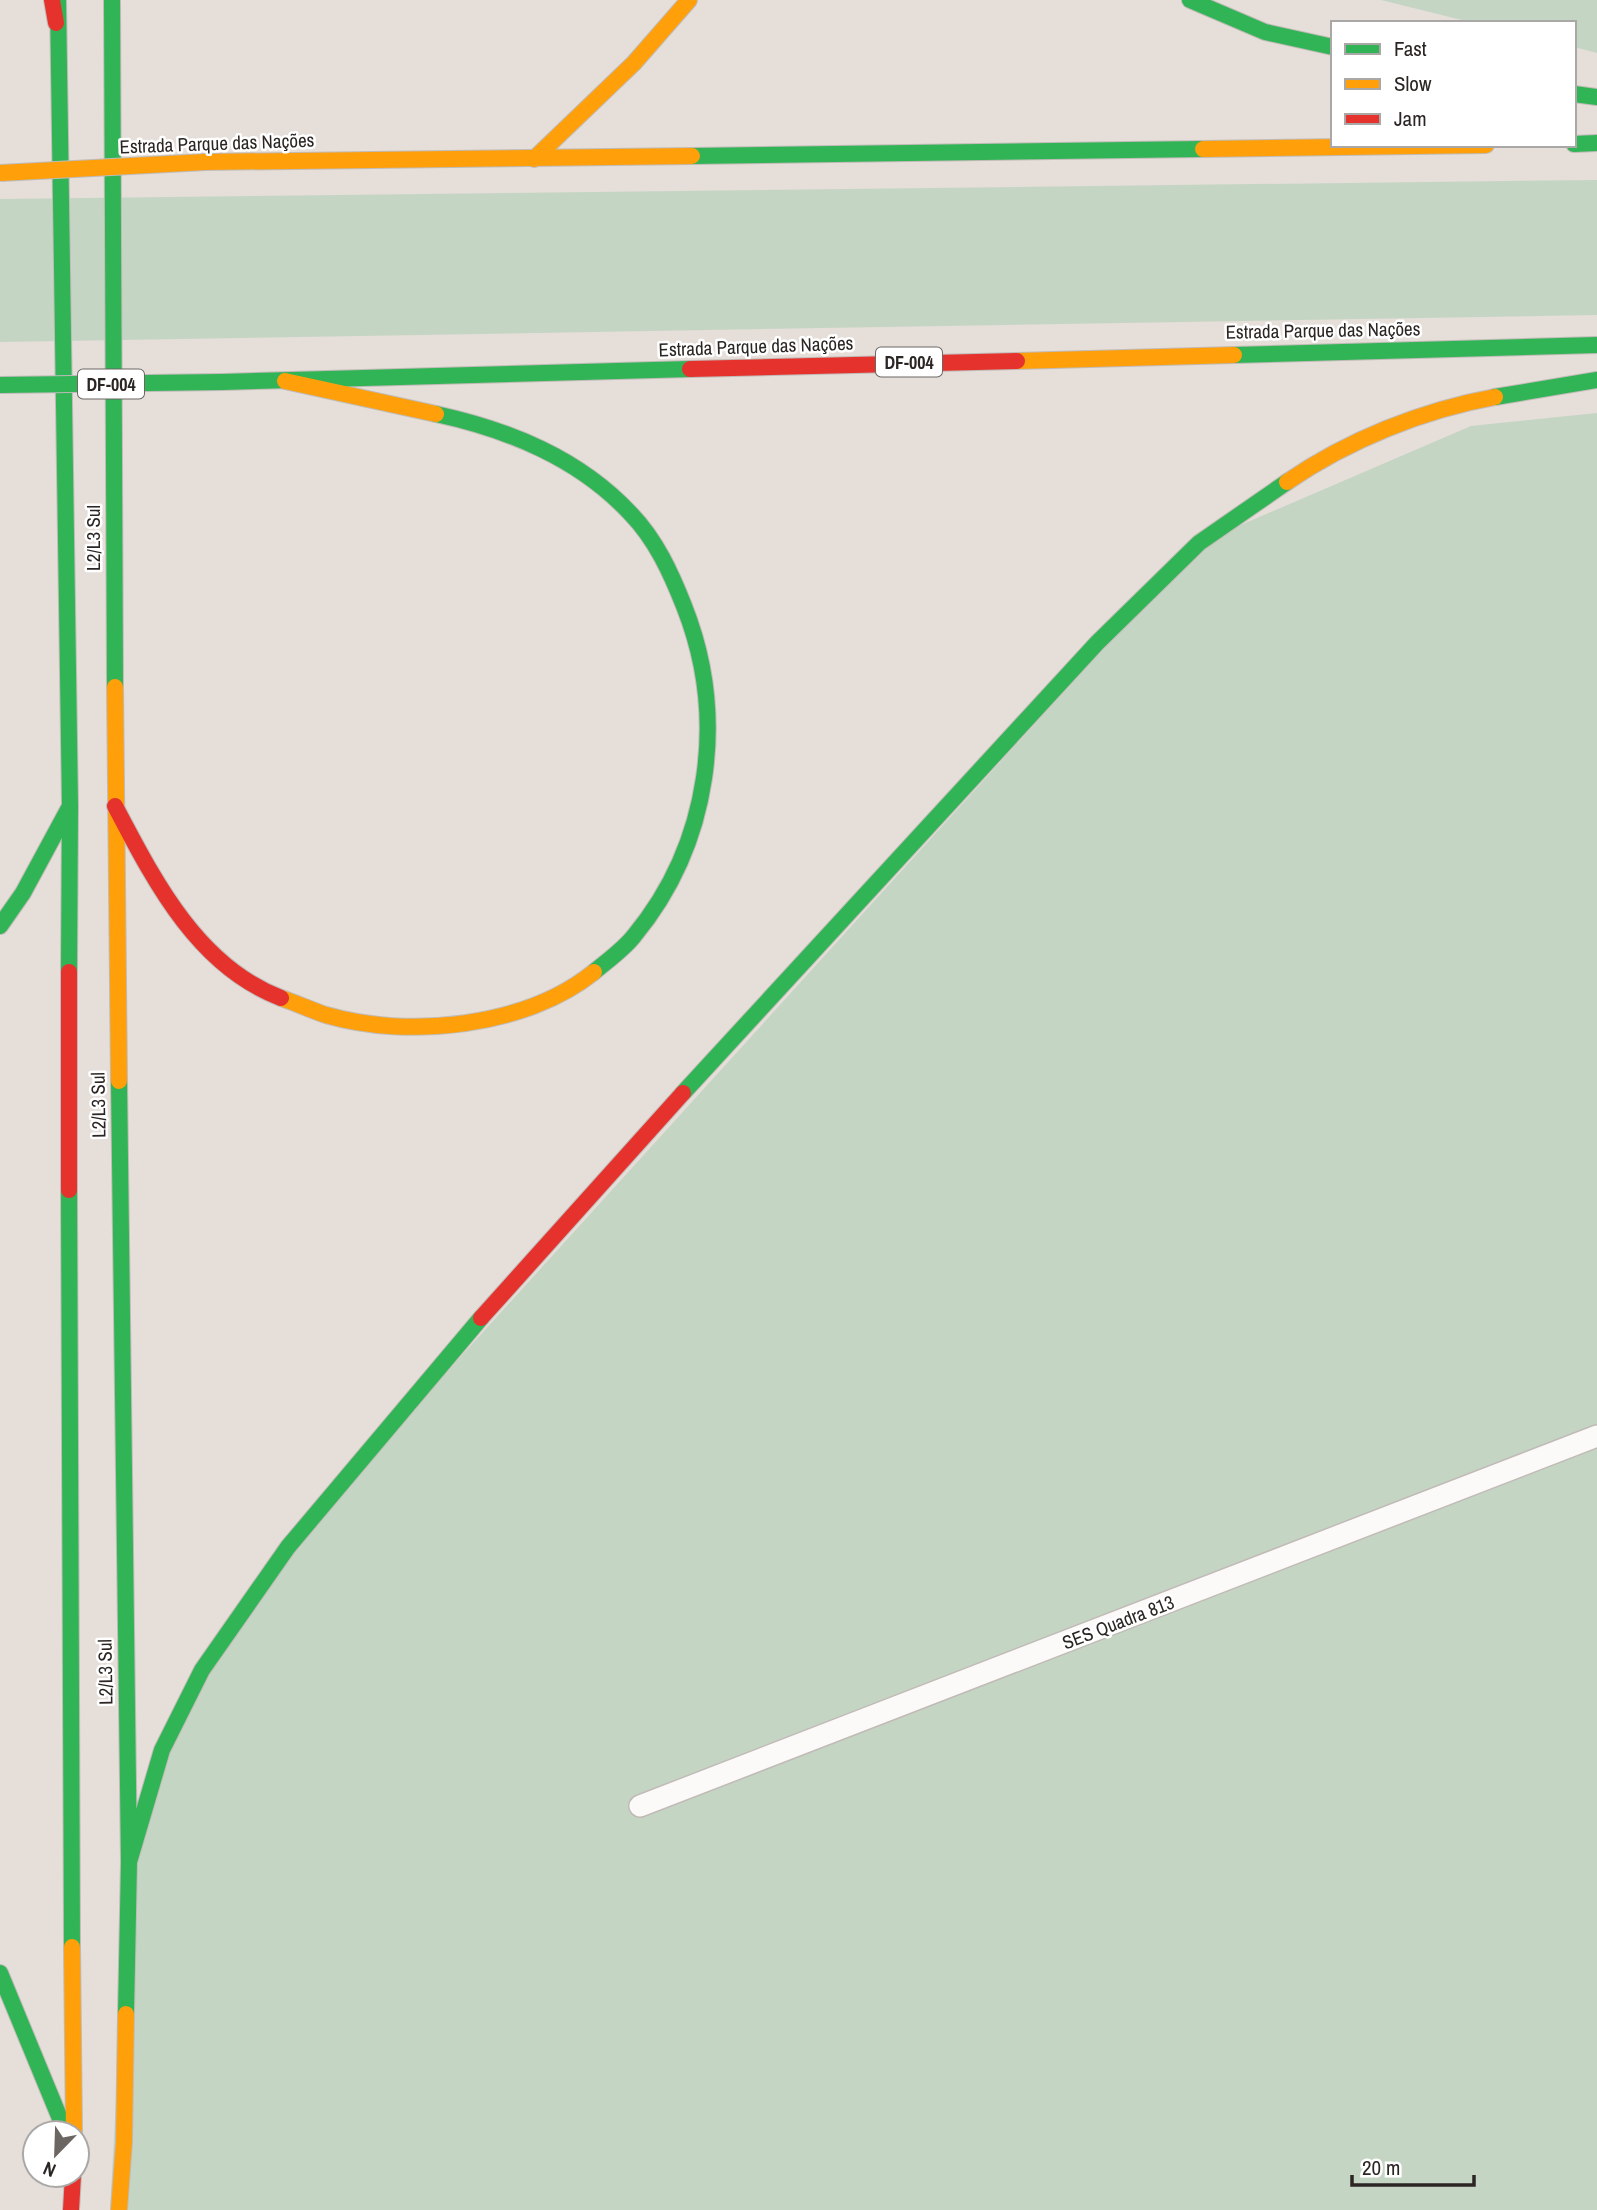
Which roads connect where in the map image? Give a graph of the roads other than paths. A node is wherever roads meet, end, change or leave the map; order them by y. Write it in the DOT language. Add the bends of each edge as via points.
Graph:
graph roads {
  1 [pos="52,0"];
  2 [pos="58,0"];
  3 [pos="112,0"];
  4 [pos="689,0"];
  5 [pos="1190,0"];
  6 [pos="56,23"];
  7 [pos="1331,47"];
  8 [pos="1576,94"];
  9 [pos="1597,97"];
  10 [pos="1597,143"];
  11 [pos="1576,144"];
  12 [pos="1350,147"];
  13 [pos="534,159"];
  14 [pos="0,173"];
  15 [pos="1597,345"];
  16 [pos="1597,380"];
  17 [pos="285,381"];
  18 [pos="0,385"];
  19 [pos="70,806"];
  20 [pos="115,806"];
  21 [pos="0,926"];
  22 [pos="1597,1437"];
  23 [pos="640,1806"];
  24 [pos="129,1862"];
  25 [pos="0,1973"];
  26 [pos="60,2119"];
  27 [pos="74,2119"];
  28 [pos="72,2189"];
  29 [pos="71,2210"];
  30 [pos="119,2210"];
  1 -- 6 [label="main road"];
  2 -- 6 [label="main road, L2/L3 Sul"];
  3 -- 20 [label="main road, L2/L3 Sul"];
  4 -- 13 [label="main road" via="633,65"];
  5 -- 7 [label="main road" via="1265,32"];
  6 -- 19 [label="main road, L2/L3 Sul"];
  8 -- 9 [label="main road"];
  10 -- 11 [label="main road"];
  12 -- 13 [label="main road, Estrada Parque das Nações"];
  13 -- 14 [label="main road, Estrada Parque das Nações, bridge" via="205,162"];
  15 -- 17 [label="main road, Estrada Parque das Nações / DF-004"];
  16 -- 24 [label="main road" via="1468,402 1352,442 1199,543 1097,643 530,1260 288,1546 196,1682 162,1750"];
  17 -- 18 [label="main road, Estrada Parque das Nações / DF-004, bridge"];
  17 -- 20 [label="main road" via="454,417 510,434 564,460 638,521 666,563 703,660 709,745 694,829 652,912 631,940 596,971 515,1012 464,1025 418,1028 325,1015 230,968 163,897"];
  19 -- 21 [label="main road"];
  19 -- 27 [label="main road, L2/L3 Sul" via="68,1469"];
  20 -- 24 [label="main road, L2/L3 Sul"];
  22 -- 23 [label="lane, SES Quadra 813"];
  24 -- 30 [label="main road, L2/L3 Sul"];
  25 -- 26 [label="main road"];
  28 -- 29 [label="main road"];
}
